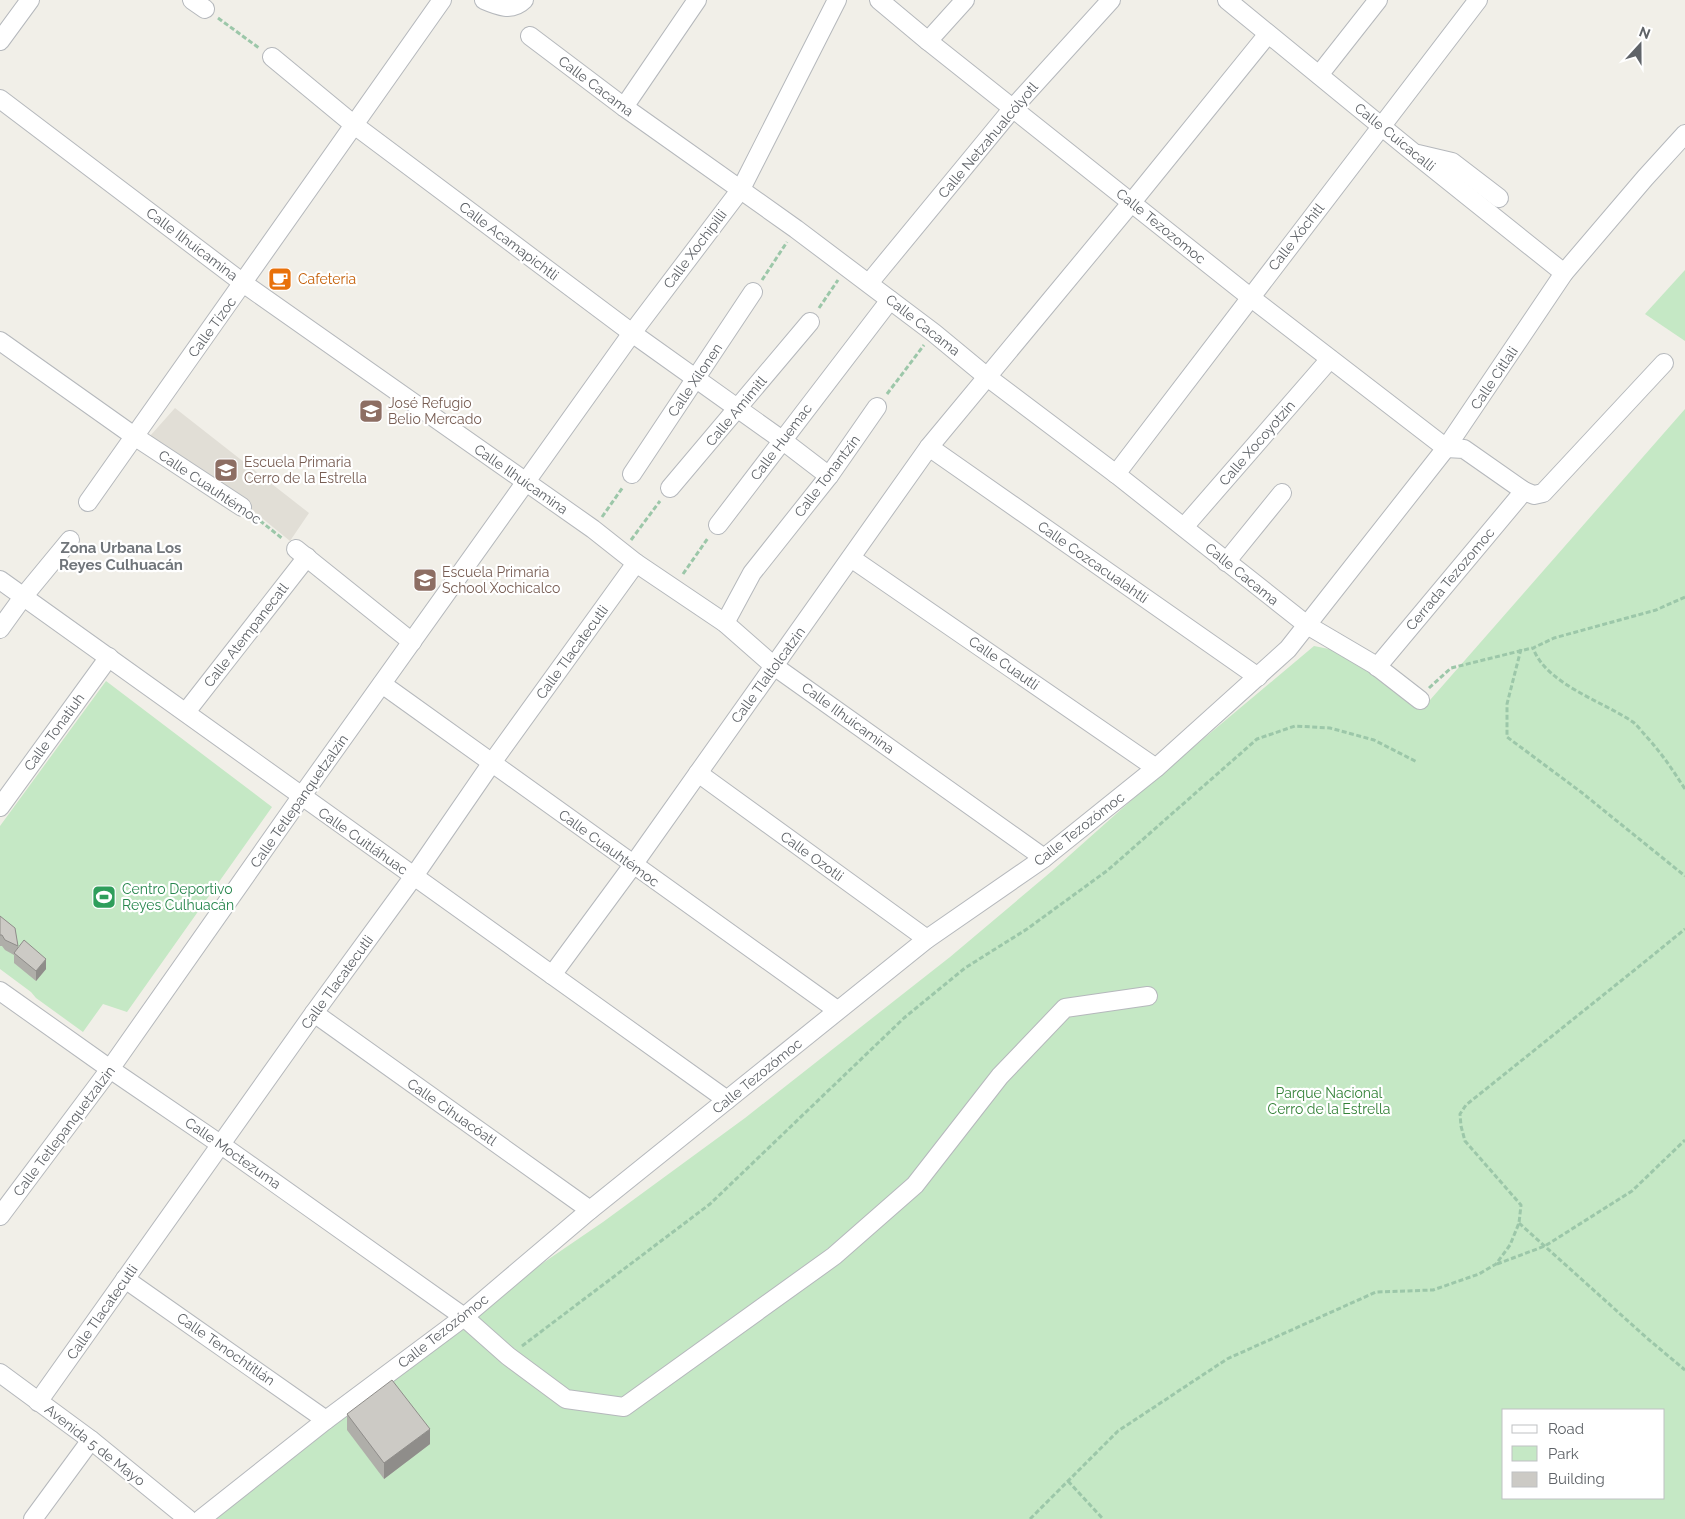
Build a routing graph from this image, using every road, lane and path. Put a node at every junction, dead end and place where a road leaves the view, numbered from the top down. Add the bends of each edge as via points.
1 (30, 0) edge
2 (442, 0) edge
3 (484, 0) edge
4 (524, 0) edge
5 (697, 0) edge
6 (837, 0) edge
7 (879, 0) edge
8 (965, 0) edge
9 (1111, 0) edge
10 (1227, 0) edge
11 (1378, 0) edge
12 (1478, 0) edge
13 (199, 4) edge
14 (1246, 6) edge
15 (1268, 34) junction
16 (530, 36) dead end
17 (928, 41) junction
18 (0, 42) edge
19 (272, 57) joint
20 (1319, 75) junction
21 (0, 99) edge
22 (624, 107) junction
23 (1013, 108) junction
24 (353, 124) junction
25 (1381, 126) junction
26 (1685, 134) edge
27 (1414, 153) junction
28 (742, 189) junction
29 (1499, 198) dead end
30 (1132, 202) junction
31 (796, 229) junction
32 (846, 267) junction
33 (1564, 273) junction
34 (244, 283) junction
35 (869, 284) junction
36 (754, 292) joint
37 (1250, 297) junction
38 (890, 300) junction
39 (810, 322) joint
40 (632, 333) junction
41 (934, 333) junction
42 (0, 341) edge
43 (1330, 359) junction
44 (1664, 363) dead end
45 (986, 376) junction
46 (696, 378) junction
47 (877, 407) joint
48 (738, 408) junction
49 (134, 436) junction
50 (782, 440) junction
51 (929, 447) junction
52 (1446, 448) junction
53 (632, 474) joint
54 (1116, 474) junction
55 (828, 476) junction
56 (525, 481) junction
57 (670, 488) joint
58 (1524, 491) junction
59 (1282, 493) dead end
60 (88, 502) dead end
61 (242, 507) joint
62 (718, 525) joint
63 (1184, 527) junction
64 (593, 529) junction
65 (70, 540) dead end
66 (622, 552) junction
67 (302, 553) junction
68 (851, 558) junction
69 (1226, 562) junction
70 (636, 563) junction
71 (0, 580) edge
72 (673, 587) junction
73 (23, 597) junction
74 (1685, 597) edge
75 (726, 623) junction
76 (1307, 625) junction
77 (0, 629) edge
78 (412, 642) junction
79 (1533, 648) junction
80 (1521, 649) junction
81 (109, 657) junction
82 (774, 666) junction
83 (1377, 667) junction
84 (1258, 677) junction
85 (382, 684) junction
86 (1419, 700) joint
87 (186, 712) junction
88 (1417, 762) dead end
89 (491, 764) junction
90 (1156, 768) junction
91 (698, 772) junction
92 (1685, 789) edge
93 (301, 797) junction
94 (0, 807) edge
95 (1044, 858) junction
96 (633, 865) junction
97 (414, 876) junction
98 (1685, 876) edge
99 (1685, 929) edge
100 (927, 939) junction
101 (552, 975) junction
102 (0, 991) edge
103 (1148, 996) dead end
104 (837, 1010) junction
105 (314, 1013) junction
106 (110, 1070) junction
107 (728, 1100) junction
108 (1685, 1140) edge
109 (220, 1144) junction
110 (2, 1210) edge
111 (590, 1210) junction
112 (1520, 1223) junction
113 (1545, 1246) junction
114 (1496, 1264) junction
115 (125, 1279) junction
116 (464, 1317) junction
117 (508, 1356) junction
118 (1685, 1370) edge
119 (0, 1373) edge
120 (38, 1402) junction
121 (326, 1420) junction
122 (91, 1440) junction
123 (1068, 1481) junction
124 (33, 1519) edge
125 (188, 1519) edge
126 (201, 1519) edge
127 (1030, 1519) edge
128 (1103, 1519) edge

1 - 18 street
2 - 24 street, Calle Tízoc
3 - 4 street via 512,7
5 - 22 street
6 - 28 street, Calle Xochipilli
7 - 17 street, Calle Tezozomoc
8 - 17 street
9 - 23 street, Calle Netzahualcólyotl
10 - 14 street, Calle Cuicacalli
11 - 20 street
12 - 25 street, Calle Xóchitl
13 - 19 path
14 - 15 street, Calle Cuicacalli
15 - 20 street, Calle Cuicacalli
15 - 30 street
16 - 22 street, Calle Cacama
17 - 23 street, Calle Tezozomoc
19 - 24 street, Calle Acamapichtli
20 - 25 street, Calle Cuicacalli
21 - 34 street, Calle Ilhuicamina
22 - 28 street, Calle Cacama
23 - 30 street, Calle Tezozomoc
23 - 35 street, Calle Netzahualcólyotl
24 - 34 street, Calle Tízoc
24 - 40 street, Calle Acamapichtli
25 - 27 street, Calle Cuicacalli
25 - 37 street, Calle Xóchitl
26 - 33 street, Calle Citlali
27 - 29 street via 1452,162
27 - 33 street, Calle Cuicacalli
28 - 31 street, Calle Cacama
28 - 40 street, Calle Xochipilli
30 - 37 street, Calle Tezozomoc
30 - 45 street
31 - 32 street, Calle Cacama
31 - 36 path
32 - 35 street, Calle Cacama
32 - 39 path
33 - 52 street, Calle Citlali
34 - 49 street, Calle Tízoc
34 - 56 street, Calle Ilhuicamina
35 - 38 street, Calle Cacama
36 - 46 street, Calle Xilonen
37 - 43 street, Calle Tezozomoc
37 - 54 street, Calle Xóchitl
38 - 41 street, Calle Cacama
38 - 50 street, Calle Huemac
39 - 48 street, Calle Amimitl
40 - 46 street, Calle Acamapichtli
40 - 56 street, Calle Xochipilli
41 - 45 street, Calle Cacama
41 - 47 path
42 - 49 street, Calle Cuauhtémoc
43 - 52 street, Calle Tezozomoc
43 - 63 street, Calle Xocoyotzin
44 - 58 street via 1543,493 1534,495
45 - 51 street, Calle Tlaltolcatzin
45 - 54 street, Calle Cacama
46 - 48 street, Calle Acamapichtli
46 - 53 street, Calle Xilonen
47 - 55 street, Calle Tonantzín
48 - 50 street, Calle Acamapichtli
48 - 57 street, Calle Amimitl
49 - 60 street, Calle Tízoc
49 - 61 street, Calle Cuauhtémoc
50 - 55 street, Calle Acamapichtli
50 - 62 street, Calle Huemac
51 - 68 street, Calle Tlaltolcatzin
51 - 84 street, Calle Cozcacualahtli
52 - 58 street via 1464,449
52 - 76 street, Calle Citlali
53 - 64 path
54 - 63 street, Calle Cacama
55 - 75 street, Calle Tonantzín via 752,573
56 - 64 street, Calle Ilhuicamina
56 - 78 street, Calle Tetlepanquetzalzin
57 - 66 path
58 - 83 street, Cerrada Tezozomoc
59 - 69 street
61 - 67 path, Calle Cuauhtémoc
62 - 72 path
63 - 69 street, Calle Cacama
64 - 66 street, Calle Ilhuicamina
65 - 73 street
66 - 70 street, Calle Ilhuicamina
67 - 78 street
67 - 87 street, Calle Atempanecatl
68 - 82 street, Calle Tlaltolcatzin
68 - 90 street, Calle Cuautli
69 - 76 street, Calle Cacama
70 - 72 street, Calle Ilhuicamina
70 - 89 street, Calle Tlacatecutli
71 - 73 street, Calle Cuitláhuac
72 - 75 street, Calle Ilhuicamina
73 - 77 street
73 - 81 street, Calle Cuitláhuac
74 - 79 path via 1656,610 1554,638
75 - 82 street, Calle Ilhuicamina
76 - 83 street, Calle Cacama
76 - 84 street, Calle Tezozómoc via 1288,649
78 - 85 street, Calle Tetlepanquetzalzin
79 - 80 path
79 - 92 path via 1544,668 1556,678 1634,723 1666,758
80 - 86 path via 1451,668
80 - 98 path via 1507,704 1507,736
81 - 87 street, Calle Cuitláhuac
81 - 94 street, Calle Tonatiuh
82 - 91 street, Calle Tlaltolcatzin
82 - 95 street, Calle Ilhuicamina
83 - 86 street, Calle Cacama
84 - 90 street, Calle Tezozómoc
85 - 89 street, Calle Cuauhtémoc
85 - 93 street, Calle Tetlepanquetzalzin
87 - 93 street, Calle Cuitláhuac
88 - 117 path via 1374,740 1330,728 1295,726 1258,739 1108,870 1027,929 965,968 904,1018 710,1204
89 - 96 street, Calle Cuauhtémoc
89 - 97 street, Calle Tlacatecutli
90 - 95 street, Calle Tezozómoc
91 - 96 street, Calle Tlaltolcatzin
91 - 100 street, Calle Ozotli
93 - 97 street, Calle Cuitláhuac
93 - 106 street, Calle Tetlepanquetzalzin
95 - 100 street, Calle Tezozómoc
96 - 101 street, Calle Tlaltolcatzin
96 - 104 street, Calle Cuauhtémoc
97 - 101 street, Calle Cuitláhuac
97 - 105 street, Calle Tlacatecutli
99 - 112 path via 1466,1105 1460,1114 1465,1141 1521,1205
100 - 104 street, Calle Tezozómoc
101 - 107 street, Calle Cuitláhuac
102 - 106 street, Calle Moctezuma
103 - 117 street, Calle Moctezuma via 1065,1008 1000,1076 915,1185 834,1256 624,1407 566,1398
104 - 107 street, Calle Tezozómoc
105 - 109 street, Calle Tlacatecutli
105 - 111 street, Calle Cihuacóatl
106 - 109 street, Calle Moctezuma
106 - 110 street, Calle Tetlepanquetzalzin
107 - 111 street, Calle Tezozómoc
108 - 113 path via 1632,1191
109 - 115 street, Calle Tlacatecutli
109 - 116 street, Calle Moctezuma
111 - 116 street, Calle Tezozómoc
112 - 113 path
112 - 114 path
113 - 114 path
113 - 118 path
114 - 123 path via 1479,1274 1433,1290 1376,1292 1227,1359 1118,1431
115 - 120 street, Calle Tlacatecutli
115 - 121 street, Calle Tenochtitlán
116 - 117 street, Calle Moctezuma
116 - 121 street, Calle Tezozómoc
119 - 120 street, Avenida 5 de Mayo
120 - 122 street, Avenida 5 de Mayo
121 - 126 street, Calle Tezozómoc
122 - 124 street
122 - 125 street, Avenida 5 de Mayo
123 - 127 path
123 - 128 path

